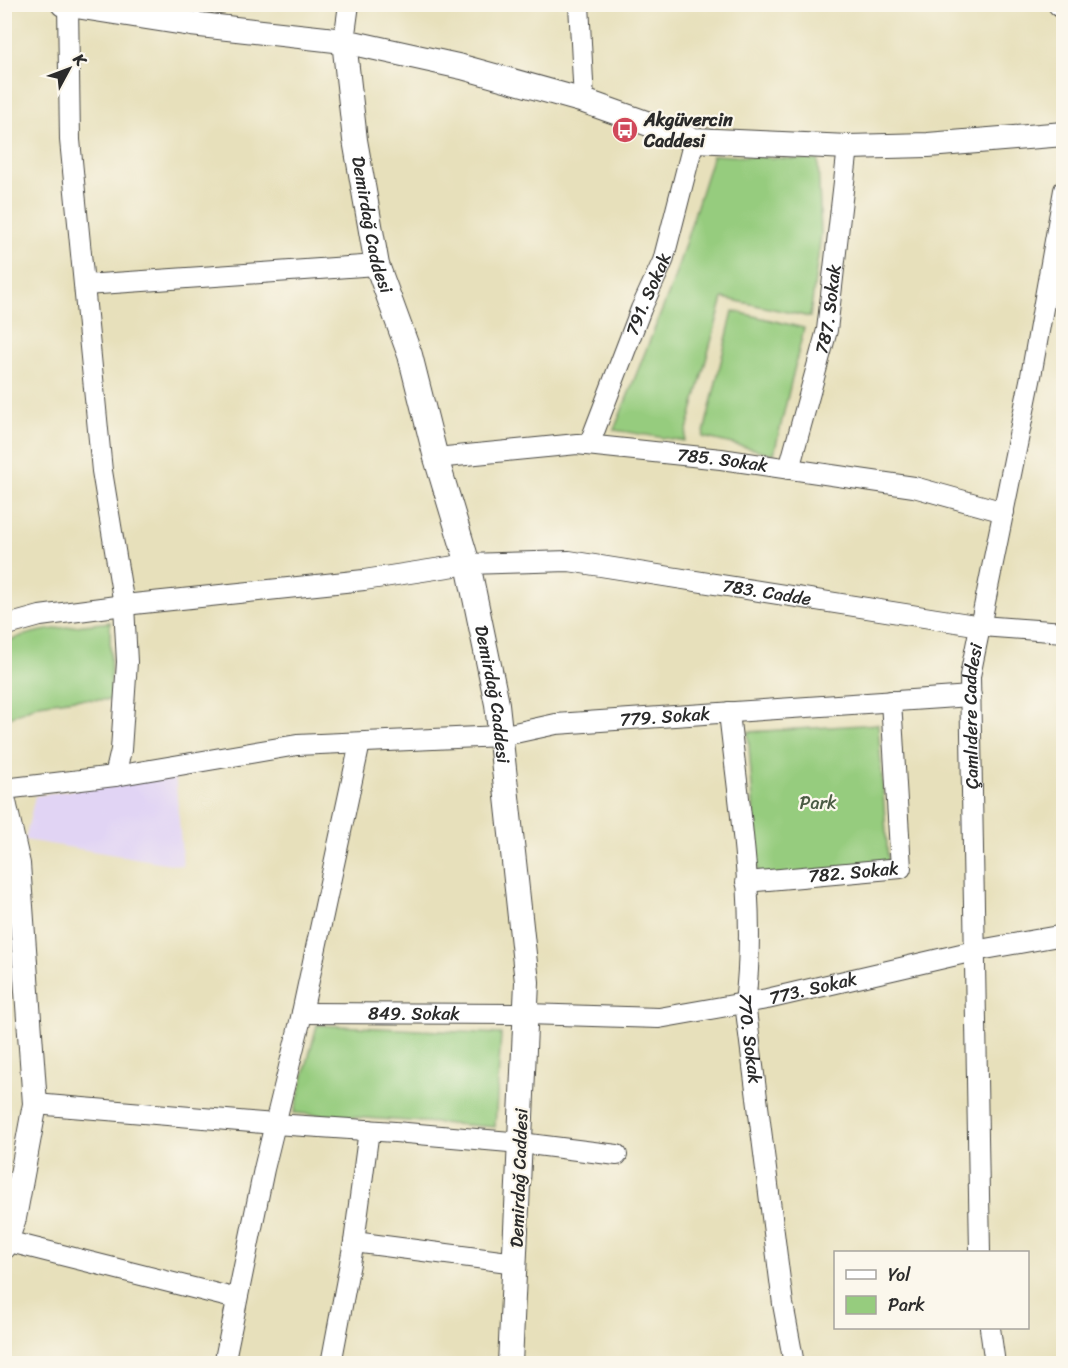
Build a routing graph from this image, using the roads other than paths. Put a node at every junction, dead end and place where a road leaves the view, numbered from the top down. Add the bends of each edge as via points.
1 (349, 4) edge
2 (579, 4) edge
3 (65, 5) edge
4 (344, 41) junction
5 (584, 101) junction
6 (1064, 134) edge
7 (694, 140) junction
8 (848, 147) junction
9 (1064, 190) edge
10 (377, 265) junction
11 (85, 285) junction
12 (589, 445) junction
13 (436, 458) junction
14 (789, 469) junction
15 (1004, 512) junction
16 (468, 564) junction
17 (124, 604) junction
18 (4, 626) edge
19 (981, 626) junction
20 (1064, 632) edge
21 (970, 696) junction
22 (891, 701) junction
23 (729, 712) junction
24 (501, 736) junction
25 (360, 743) junction
26 (116, 776) junction
27 (4, 789) edge
28 (4, 802) edge
29 (746, 882) junction
30 (1064, 935) edge
31 (974, 951) junction
32 (745, 1003) junction
33 (302, 1013) junction
34 (526, 1014) junction
35 (35, 1104) junction
36 (275, 1124) junction
37 (369, 1130) junction
38 (520, 1143) junction
39 (617, 1155) dead end
40 (354, 1242) junction
41 (5, 1244) edge
42 (980, 1251) edge
43 (516, 1263) junction
44 (237, 1299) junction
45 (990, 1329) edge
46 (224, 1364) edge
47 (331, 1364) edge
48 (510, 1364) edge
49 (794, 1364) edge
50 (995, 1364) edge

1 - 4 street
2 - 5 street
3 - 4 street
3 - 11 street via 70,140
4 - 5 street via 462,67
4 - 10 street, Demirdağ Caddesi via 355,140
5 - 7 street
6 - 8 street
7 - 8 street
7 - 12 street, 791. Sokak via 663,261
8 - 14 street, 787. Sokak via 827,330
9 - 15 street, Çamlıdere Caddesi
10 - 11 street
10 - 13 street, Demirdağ Caddesi via 410,354
11 - 17 street via 102,471
12 - 13 street, 785. Sokak
12 - 14 street, 785. Sokak
13 - 16 street, Demirdağ Caddesi
14 - 15 street, 785. Sokak via 914,487
15 - 19 street, Çamlıdere Caddesi
16 - 17 street, 783. Cadde via 364,580
16 - 19 street, 783. Cadde via 569,561
16 - 24 street, Demirdağ Caddesi
17 - 18 street, 783. Cadde via 40,616
17 - 26 street via 127,662
19 - 20 street, 783. Cadde
19 - 21 street, Çamlıdere Caddesi via 970,676
21 - 22 street, 779. Sokak
21 - 31 street, Çamlıdere Caddesi
22 - 23 street, 779. Sokak
22 - 29 street, 782. Sokak via 901,868
23 - 24 street, 779. Sokak via 556,724
23 - 29 street, 770. Sokak
24 - 25 street, 779. Sokak
24 - 34 street, Demirdağ Caddesi via 527,982
25 - 26 street, 779. Sokak via 297,745
25 - 33 street
26 - 27 street, 779. Sokak
28 - 35 street via 18,864
29 - 32 street, 770. Sokak via 749,968
30 - 31 street, 773. Sokak
31 - 32 street, 773. Sokak
31 - 42 street, Çamlıdere Caddesi
32 - 34 street, 773. Sokak via 660,1018
32 - 49 street, 770. Sokak
33 - 34 street, 849. Sokak
33 - 36 street
34 - 38 street, Demirdağ Caddesi
35 - 36 street
35 - 41 street via 14,1218
36 - 37 street
36 - 44 street
37 - 38 street
37 - 40 street
38 - 39 street
38 - 43 street, Demirdağ Caddesi
40 - 43 street
40 - 47 street
41 - 44 street
43 - 48 street, Demirdağ Caddesi
44 - 46 street
45 - 50 street

